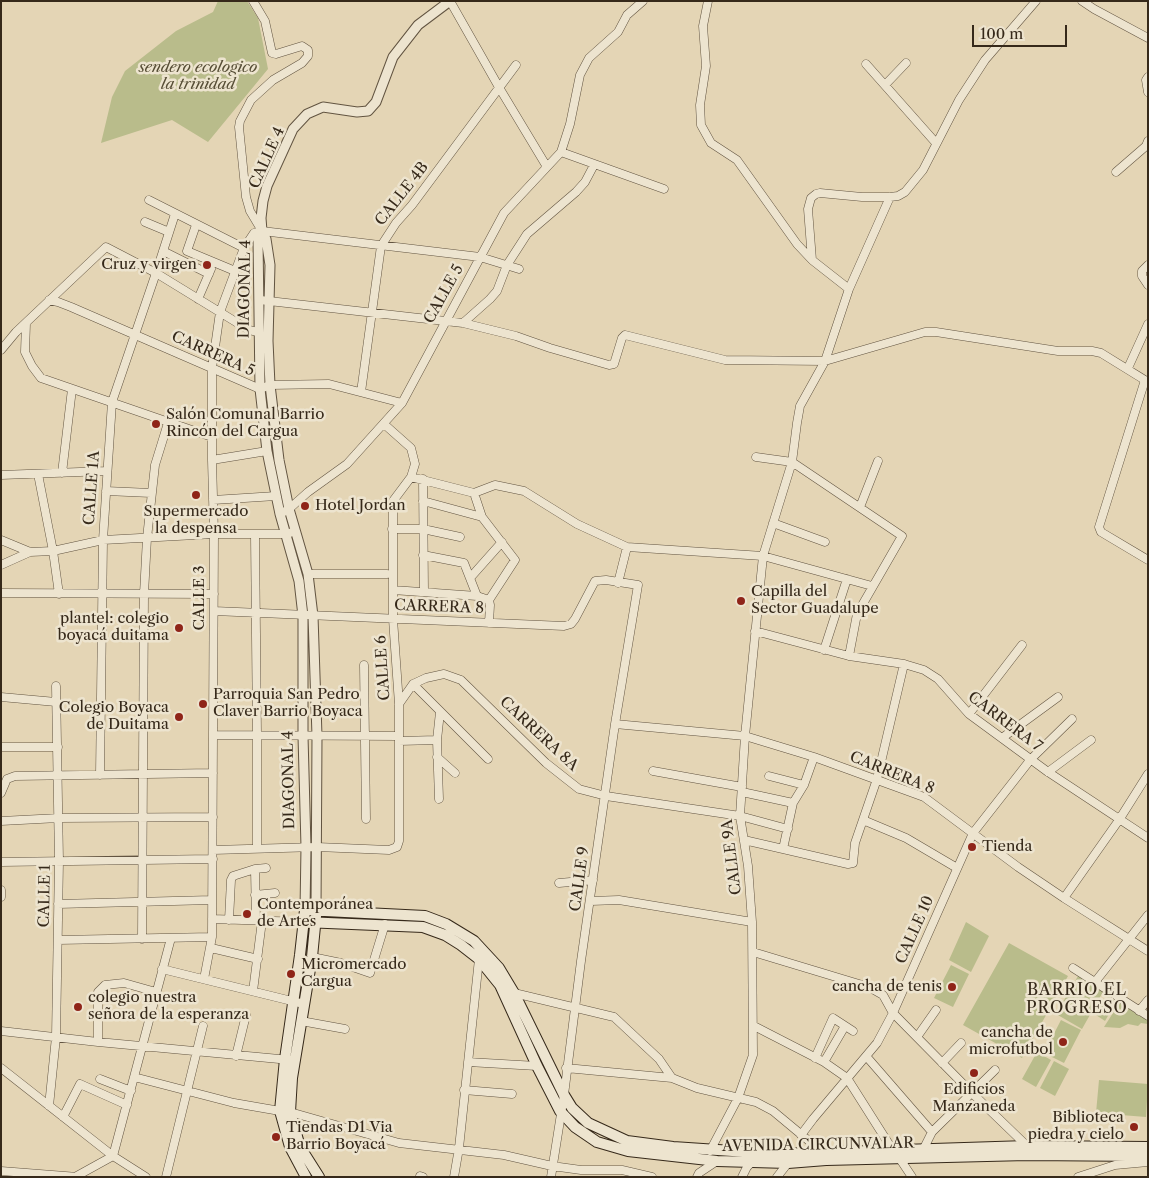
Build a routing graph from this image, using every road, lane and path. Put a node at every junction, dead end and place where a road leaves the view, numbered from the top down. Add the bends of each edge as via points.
1 (253, 1) edge
2 (450, 1) edge
3 (643, 1) edge
4 (708, 1) edge
5 (1036, 1) edge
6 (1082, 1) edge
7 (1148, 38) edge
8 (906, 63) dead end
9 (866, 64) dead end
10 (516, 65) dead end
11 (1148, 77) edge
12 (885, 85) junction
13 (500, 89) junction
14 (1148, 92) edge
15 (1148, 141) edge
16 (936, 143) junction
17 (561, 152) junction
18 (594, 165) junction
19 (547, 167) junction
20 (1116, 172) dead end
21 (664, 189) dead end
22 (890, 197) junction
23 (149, 200) dead end
24 (175, 214) junction
25 (145, 222) dead end
26 (196, 225) junction
27 (262, 231) junction
28 (169, 232) junction
29 (380, 246) junction
30 (244, 248) junction
31 (163, 251) junction
32 (480, 257) junction
33 (812, 260) junction
34 (214, 263) junction
35 (508, 265) junction
36 (1148, 266) edge
37 (519, 269) dead end
38 (235, 272) junction
39 (156, 273) junction
40 (209, 274) junction
41 (1148, 285) edge
42 (849, 289) junction
43 (198, 299) junction
44 (49, 300) junction
45 (260, 300) junction
46 (270, 301) junction
47 (220, 312) junction
48 (372, 312) junction
49 (445, 320) junction
50 (26, 323) junction
51 (463, 323) junction
52 (1148, 324) edge
53 (258, 332) junction
54 (135, 335) junction
55 (1, 350) edge
56 (825, 361) junction
57 (212, 368) junction
58 (1128, 368) junction
59 (1147, 381) edge
60 (270, 385) junction
61 (72, 390) junction
62 (260, 390) junction
63 (361, 392) junction
64 (112, 402) junction
65 (402, 403) junction
66 (168, 422) junction
67 (384, 424) junction
68 (212, 437) junction
69 (267, 451) junction
70 (756, 457) dead end
71 (212, 460) junction
72 (878, 461) dead end
73 (792, 462) junction
74 (106, 471) junction
75 (62, 473) junction
76 (38, 474) junction
77 (1, 476) edge
78 (412, 477) junction
79 (423, 479) junction
80 (106, 490) junction
81 (151, 493) junction
82 (474, 493) junction
83 (276, 496) junction
84 (213, 500) junction
85 (423, 501) junction
86 (860, 507) junction
87 (290, 509) junction
88 (280, 514) junction
89 (482, 517) junction
90 (773, 522) junction
91 (392, 529) junction
92 (423, 529) junction
93 (291, 532) junction
94 (214, 534) junction
95 (256, 535) junction
96 (460, 537) dead end
97 (147, 538) junction
98 (1, 540) edge
99 (102, 540) junction
100 (502, 542) junction
101 (826, 542) dead end
102 (627, 547) junction
103 (53, 550) junction
104 (30, 552) junction
105 (423, 555) junction
106 (763, 556) junction
107 (1148, 560) edge
108 (1, 565) edge
109 (308, 574) junction
110 (387, 574) dead end
111 (470, 578) junction
112 (848, 579) junction
113 (618, 582) junction
114 (638, 584) joint
115 (872, 586) junction
116 (393, 590) junction
117 (101, 592) junction
118 (424, 592) junction
119 (1, 593) edge
120 (58, 594) junction
121 (144, 594) junction
122 (214, 594) junction
123 (477, 596) junction
124 (489, 600) junction
125 (214, 611) junction
126 (256, 613) junction
127 (303, 616) junction
128 (313, 616) junction
129 (393, 619) junction
130 (489, 623) junction
131 (755, 631) junction
132 (1022, 645) dead end
133 (824, 650) junction
134 (849, 656) junction
135 (904, 664) junction
136 (364, 665) dead end
137 (413, 684) junction
138 (56, 686) dead end
139 (1, 697) edge
140 (1058, 697) dead end
141 (56, 702) junction
142 (399, 704) junction
143 (440, 712) junction
144 (969, 714) junction
145 (1072, 719) dead end
146 (616, 724) junction
147 (257, 735) junction
148 (365, 735) junction
149 (213, 736) junction
150 (302, 736) junction
151 (317, 736) junction
152 (745, 736) junction
153 (399, 738) junction
154 (1002, 738) junction
155 (437, 740) junction
156 (1091, 740) dead end
157 (1, 747) edge
158 (58, 747) junction
159 (437, 756) junction
160 (814, 757) junction
161 (488, 759) dead end
162 (1031, 759) junction
163 (653, 771) dead end
164 (1048, 772) junction
165 (213, 773) junction
166 (455, 773) dead end
167 (142, 774) junction
168 (1148, 774) edge
169 (100, 775) junction
170 (58, 776) junction
171 (769, 776) dead end
172 (877, 779) junction
173 (804, 785) junction
174 (1144, 788) edge
175 (742, 790) junction
176 (1, 793) edge
177 (606, 796) junction
178 (439, 799) dead end
179 (793, 803) junction
180 (740, 816) junction
181 (213, 817) junction
182 (59, 818) junction
183 (142, 818) junction
184 (366, 818) dead end
185 (863, 820) junction
186 (1119, 820) junction
187 (1, 821) edge
188 (788, 829) junction
189 (973, 833) junction
190 (1148, 838) edge
191 (744, 840) junction
192 (306, 847) junction
193 (317, 847) junction
194 (256, 848) junction
195 (783, 849) junction
196 (213, 850) junction
197 (213, 859) junction
198 (142, 860) junction
199 (59, 861) junction
200 (1, 862) edge
201 (266, 868) dead end
202 (957, 868) junction
203 (254, 869) junction
204 (594, 880) junction
205 (559, 884) dead end
206 (1, 890) edge
207 (274, 893) dead end
208 (255, 895) junction
209 (1, 896) edge
210 (1064, 898) junction
211 (212, 900) junction
212 (591, 901) junction
213 (142, 902) junction
214 (58, 904) junction
215 (305, 910) junction
216 (316, 910) junction
217 (1148, 915) edge
218 (212, 919) junction
219 (229, 920) junction
220 (259, 920) junction
221 (304, 922) junction
222 (316, 922) junction
223 (752, 922) junction
224 (385, 924) junction
225 (212, 937) junction
226 (171, 938) junction
227 (142, 939) junction
228 (1129, 939) junction
229 (58, 940) junction
230 (211, 948) junction
231 (1148, 951) edge
232 (753, 952) junction
233 (312, 957) junction
234 (258, 959) junction
235 (479, 959) junction
236 (1073, 968) dead end
237 (162, 969) junction
238 (204, 979) junction
239 (1095, 982) junction
240 (253, 991) junction
241 (156, 992) junction
242 (514, 993) junction
243 (1148, 1000) edge
244 (299, 1002) junction
245 (575, 1006) junction
246 (936, 1010) dead end
247 (1139, 1011) junction
248 (893, 1013) junction
249 (246, 1015) dead end
250 (1148, 1016) edge
251 (301, 1021) junction
252 (203, 1026) dead end
253 (754, 1026) junction
254 (845, 1026) junction
255 (345, 1029) dead end
256 (1, 1031) edge
257 (853, 1032) dead end
258 (56, 1037) junction
259 (917, 1037) junction
260 (98, 1042) junction
261 (961, 1043) dead end
262 (142, 1046) junction
263 (197, 1052) junction
264 (236, 1056) junction
265 (866, 1056) junction
266 (815, 1058) junction
267 (290, 1059) junction
268 (468, 1062) junction
269 (824, 1062) junction
270 (942, 1063) junction
271 (537, 1066) junction
272 (1, 1068) edge
273 (566, 1068) junction
274 (995, 1070) dead end
275 (134, 1077) junction
276 (672, 1078) junction
277 (847, 1078) junction
278 (100, 1080) dead end
279 (464, 1090) junction
280 (131, 1092) junction
281 (187, 1092) junction
282 (972, 1093) junction
283 (512, 1094) dead end
284 (564, 1095) junction
285 (738, 1098) junction
286 (127, 1104) junction
287 (49, 1106) junction
288 (285, 1111) junction
289 (560, 1111) junction
290 (62, 1116) junction
291 (932, 1132) junction
292 (802, 1135) junction
293 (1148, 1147) edge
294 (459, 1148) junction
295 (924, 1148) junction
296 (892, 1149) junction
297 (710, 1150) junction
298 (1027, 1150) junction
299 (113, 1156) junction
300 (821, 1156) junction
301 (1148, 1156) edge
302 (900, 1158) junction
303 (717, 1161) junction
304 (752, 1162) junction
305 (1148, 1162) edge
306 (788, 1163) junction
307 (552, 1166) junction
308 (1, 1171) edge
309 (77, 1176) edge
310 (146, 1177) edge
311 (166, 1177) edge
312 (306, 1177) edge
313 (319, 1177) edge
314 (454, 1177) edge
315 (551, 1177) edge
316 (652, 1177) edge
317 (697, 1177) edge
318 (742, 1177) edge
319 (777, 1177) edge
320 (912, 1177) edge
321 (1078, 1177) edge

1 - 27 street via 265,21 272,53 302,46 308,50 308,56 302,63 273,80 251,100 238,128 246,197
2 - 13 street
2 - 27 street, CALLE 4 via 418,24 393,57 376,102 368,111 324,107 307,114 293,129 267,186
3 - 17 street, CALLE 5 via 627,14 618,32 590,58 580,75
4 - 33 street via 703,26 706,66 700,105 702,125 711,143 737,160
5 - 16 street via 985,60
6 - 7 street
8 - 12 street
9 - 12 street
10 - 13 street, CALLE 4B
11 - 14 street
12 - 16 street
13 - 19 street
13 - 29 street, CALLE 4B
15 - 20 street
16 - 22 street via 923,170 905,192
17 - 18 street
17 - 19 street, CALLE 5
18 - 21 street
18 - 35 street via 576,192 527,234
19 - 32 street, CALLE 5 via 510,205
22 - 33 street via 816,194 811,198 808,208
22 - 42 street, CALLE 9A
23 - 24 street
24 - 26 street
24 - 28 street, CALLE 1A
25 - 28 street
26 - 30 street
26 - 34 street via 187,251
27 - 29 street
27 - 30 street, CALLE 3 via 254,233
27 - 45 street, DIAGONAL 4 via 258,239
27 - 46 street, DIAGONAL 4 via 269,251
28 - 31 street, CALLE 1A
29 - 32 street
29 - 48 street, CALLE 4B
30 - 38 street, CALLE 3
31 - 39 street, CALLE 1A
31 - 40 street
32 - 35 street
32 - 49 street, CALLE 5
33 - 42 street
34 - 38 street
34 - 40 street
35 - 37 street
35 - 51 street via 497,291
36 - 41 street via 1142,271
38 - 47 street, CALLE 3
39 - 43 street
39 - 44 street via 106,247
39 - 54 street, CALLE 1A
40 - 43 street
42 - 56 street, CALLE 9A
43 - 47 street
44 - 50 street
44 - 54 street, CARRERA 5
45 - 46 street
45 - 53 street, DIAGONAL 4
46 - 48 street
46 - 60 street, DIAGONAL 4
47 - 53 street via 248,330
47 - 57 street, CALLE 3
48 - 49 street
48 - 63 street, CALLE 4B
49 - 51 street
49 - 65 street, CALLE 5
50 - 55 street
50 - 61 street via 25,352 32,366 41,378
51 - 56 street via 612,365 626,335 725,360
52 - 58 street
53 - 62 street, DIAGONAL 4
54 - 57 street, CARRERA 5
54 - 64 street, CALLE 1A
56 - 58 street via 925,332 936,332 1058,351 1092,351
56 - 73 street, CALLE 9A via 800,406
57 - 62 street, CARRERA 5
57 - 68 street, CALLE 3
58 - 59 street
59 - 107 street via 1099,527 1101,532
60 - 62 street, CARRERA 5
60 - 63 street, CARRERA 5 via 329,384
60 - 87 street, DIAGONAL 4 via 279,460
61 - 64 street
61 - 75 street
62 - 69 street, DIAGONAL 4
63 - 65 street, CARRERA 5
64 - 66 street
64 - 74 street, CALLE 1A
65 - 67 street, CALLE 5
66 - 68 street
66 - 81 street via 154,465
67 - 78 street, CALLE 6 via 411,448 415,464
67 - 87 street, CALLE 5 via 347,464
68 - 71 street, CALLE 3
69 - 71 street
69 - 83 street, DIAGONAL 4
70 - 73 street
71 - 84 street, CALLE 3
72 - 86 street
73 - 86 street
73 - 90 street, CALLE 9A
74 - 75 street
74 - 80 street, CALLE 1A
75 - 76 street
76 - 77 street
76 - 103 street
78 - 79 street
78 - 91 street, CALLE 6 via 393,502
79 - 82 street
79 - 85 street
80 - 81 street
80 - 99 street, CALLE 1A
81 - 97 street
82 - 89 street
82 - 102 street via 495,486 524,491 577,524
83 - 84 street
83 - 88 street, DIAGONAL 4
84 - 94 street, CALLE 3
85 - 89 street
85 - 92 street
86 - 115 street via 902,536
87 - 88 street, CALLE 5
87 - 93 street, DIAGONAL 4
88 - 93 street, DIAGONAL 4
89 - 100 street
90 - 101 street
90 - 106 street, CALLE 9A
91 - 92 street
91 - 116 street, CALLE 6
92 - 96 street
92 - 105 street
93 - 95 street
93 - 109 street, DIAGONAL 4
93 - 127 street, DIAGONAL 4
94 - 95 street
94 - 97 street
94 - 122 street, CALLE 3
95 - 126 street
97 - 99 street
97 - 121 street
98 - 104 street
99 - 103 street
99 - 117 street, CALLE 1A
100 - 111 street
100 - 124 street via 514,559
102 - 106 street
102 - 113 street
103 - 104 street
103 - 120 street
104 - 108 street
105 - 111 street via 464,563
105 - 118 street
106 - 112 street
106 - 131 street, CALLE 9A
109 - 110 street
109 - 128 street, DIAGONAL 4
111 - 123 street
112 - 115 street
112 - 133 street
113 - 114 street, CARRERA 8
113 - 130 street, CARRERA 8 via 596,581 571,624
114 - 146 street, CALLE 9
115 - 134 street via 857,614
116 - 118 street
116 - 129 street, CALLE 6
117 - 120 street
117 - 121 street
117 - 169 street, CALLE 1A
118 - 123 street
119 - 120 street
121 - 122 street
121 - 167 street
122 - 125 street, CALLE 3
123 - 124 street
124 - 130 street
125 - 126 street, CARRERA 8
125 - 149 street, CALLE 3
126 - 127 street, CARRERA 8
126 - 147 street
127 - 128 street, CARRERA 8
127 - 150 street, DIAGONAL 4
128 - 129 street, CARRERA 8
128 - 151 street, DIAGONAL 4
129 - 130 street, CARRERA 8
129 - 142 street, CALLE 6
131 - 133 street, CARRERA 7
131 - 152 street, CALLE 9A
132 - 144 street
133 - 134 street, CARRERA 7
134 - 135 street, CARRERA 7
135 - 144 street, CARRERA 7 via 924,670 938,679
135 - 172 street
136 - 148 street
137 - 142 street
137 - 143 street
137 - 177 street, CARRERA 8A via 444,674 461,680 546,763 579,789
138 - 141 street, CALLE 1
139 - 141 street
140 - 154 street
141 - 158 street, CALLE 1
142 - 153 street, CALLE 6
143 - 155 street
143 - 161 street
144 - 154 street, CARRERA 7
145 - 162 street, CALLE 10
146 - 152 street, CARRERA 8
146 - 177 street, CALLE 9
147 - 149 street
147 - 150 street
147 - 194 street
148 - 151 street
148 - 153 street
148 - 184 street
149 - 165 street, CALLE 3
150 - 151 street
150 - 192 street, DIAGONAL 4
151 - 193 street, DIAGONAL 4
152 - 160 street, CARRERA 8
152 - 175 street, CALLE 9A
153 - 155 street
153 - 193 street, CALLE 6 via 397,847 389,850
154 - 162 street, CARRERA 7
155 - 159 street
156 - 164 street
157 - 158 street
158 - 170 street, CALLE 1
159 - 166 street
159 - 178 street
160 - 172 street, CARRERA 8
160 - 173 street
162 - 164 street, CARRERA 7
162 - 189 street, CALLE 10
163 - 175 street
164 - 186 street, CARRERA 7
165 - 167 street
165 - 181 street, CALLE 3
167 - 169 street
167 - 183 street
168 - 174 street
169 - 170 street
170 - 176 street via 15,776 7,779
170 - 182 street, CALLE 1
171 - 173 street
172 - 185 street
172 - 189 street, CARRERA 8 via 924,797
173 - 179 street
174 - 186 street
175 - 179 street
175 - 180 street, CALLE 9A
177 - 180 street, CARRERA 8A
177 - 204 street, CALLE 9
179 - 188 street
180 - 188 street, CARRERA 8A
180 - 191 street, CALLE 9A
181 - 183 street
181 - 196 street, CALLE 3
182 - 183 street
182 - 187 street
182 - 199 street, CALLE 1
183 - 198 street
185 - 195 street via 855,843 853,863
185 - 202 street via 906,838
186 - 190 street, CARRERA 7
186 - 210 street
188 - 195 street
189 - 202 street, CALLE 10
189 - 210 street, CARRERA 8
191 - 195 street
191 - 223 street, CALLE 9A
192 - 193 street
192 - 194 street
192 - 215 street, DIAGONAL 4
193 - 216 street, DIAGONAL 4
194 - 196 street
196 - 197 street, CALLE 3
197 - 198 street
197 - 211 street, CALLE 3
198 - 199 street
198 - 213 street
199 - 200 street
199 - 214 street, CALLE 1
201 - 203 street
202 - 248 street, CALLE 10
203 - 208 street
203 - 219 street via 233,876 231,880
204 - 205 street
204 - 212 street, CALLE 9
206 - 209 street
207 - 208 street
208 - 220 street
210 - 228 street, CARRERA 8
211 - 213 street
211 - 218 street, CALLE 3
212 - 223 street via 619,900
212 - 245 street, CALLE 9
213 - 214 street
213 - 227 street
214 - 229 street, CALLE 1
215 - 216 main road, AVENIDA CIRCUNVALAR
215 - 221 main road, DIAGONAL 4
216 - 222 main road, DIAGONAL 4
216 - 242 main road, AVENIDA CIRCUNVALAR via 425,916 446,924 474,941 499,968
217 - 228 street
218 - 219 street
218 - 225 street, CALLE 3
219 - 220 street
220 - 221 street
220 - 234 street
221 - 222 main road, AVENIDA CIRCUNVALAR
221 - 244 main road, DIAGONAL 4
222 - 224 main road, AVENIDA CIRCUNVALAR
222 - 233 main road, DIAGONAL 4
223 - 232 street, CALLE 9A
224 - 233 street via 370,973
224 - 235 main road, AVENIDA CIRCUNVALAR via 423,927 453,940
225 - 226 street
225 - 230 street, CALLE 3
226 - 227 street
226 - 237 street
227 - 229 street
228 - 231 street, CARRERA 8
228 - 239 street
229 - 258 street, CALLE 1
230 - 234 street
230 - 238 street, CALLE 3
232 - 248 street via 869,988 883,995
232 - 253 street, CALLE 9A
233 - 244 main road, DIAGONAL 4
234 - 240 street
235 - 268 street
235 - 271 main road, AVENIDA CIRCUNVALAR via 500,984
236 - 239 street
237 - 238 street
237 - 241 street
238 - 240 street
239 - 247 street
240 - 244 street
241 - 260 street via 124,983 105,985 98,992
241 - 262 street
242 - 245 street
242 - 284 main road, AVENIDA CIRCUNVALAR
243 - 247 street
244 - 251 main road, DIAGONAL 4
244 - 267 main road, DIAGONAL 4
245 - 273 street, CALLE 9
245 - 276 street via 614,1017 658,1059
246 - 259 street
247 - 250 street
248 - 259 street
248 - 265 street, CALLE 10
249 - 264 street
251 - 255 street
251 - 267 main road, DIAGONAL 4
252 - 263 street
253 - 266 street
253 - 285 street, CALLE 9A via 753,1055
254 - 257 street
254 - 266 street via 833,1018
254 - 269 street
256 - 258 street
258 - 260 street
258 - 287 street, CALLE 1
259 - 270 street
260 - 262 street
261 - 270 street
262 - 263 street
262 - 275 street
263 - 264 street
263 - 281 street
264 - 267 street
265 - 277 street, CALLE 10
265 - 291 street
266 - 269 street
267 - 288 main road, DIAGONAL 4
268 - 271 street
268 - 279 street
269 - 277 street
270 - 282 street
271 - 289 main road, AVENIDA CIRCUNVALAR
272 - 287 street
273 - 276 street
273 - 284 street, CALLE 9
274 - 282 street
275 - 280 street
275 - 281 street
276 - 285 street
277 - 292 street, CALLE 10
277 - 296 street
278 - 280 street
279 - 283 street
279 - 294 street
280 - 286 street
281 - 288 street
281 - 311 street
282 - 291 street
282 - 298 street
284 - 289 street, CALLE 9
284 - 297 main road, AVENIDA CIRCUNVALAR via 588,1123 627,1141
285 - 292 street via 756,1102
285 - 297 street, CALLE 9A
286 - 290 street via 80,1084
286 - 299 street
287 - 290 street
288 - 294 street via 399,1143
288 - 312 main road, DIAGONAL 4 via 290,1147
288 - 313 main road, DIAGONAL 4 via 300,1147
289 - 303 main road, AVENIDA CIRCUNVALAR via 575,1127 597,1142 628,1151
289 - 307 street, CALLE 9
290 - 299 street
291 - 295 street
292 - 300 street
293 - 298 main road, AVENIDA CIRCUNVALAR
294 - 307 street
294 - 314 street
295 - 296 main road, AVENIDA CIRCUNVALAR
295 - 298 main road, AVENIDA CIRCUNVALAR
296 - 300 main road, AVENIDA CIRCUNVALAR
297 - 300 main road, AVENIDA CIRCUNVALAR
298 - 301 main road, AVENIDA CIRCUNVALAR
298 - 302 main road, AVENIDA CIRCUNVALAR
299 - 309 street
299 - 310 street
300 - 302 main road, AVENIDA CIRCUNVALAR
300 - 306 main road, AVENIDA CIRCUNVALAR
302 - 320 street
303 - 304 main road, AVENIDA CIRCUNVALAR
303 - 317 street
304 - 306 main road, AVENIDA CIRCUNVALAR
304 - 318 street
305 - 321 street via 1115,1165
306 - 319 street
307 - 315 street, CALLE 9
307 - 316 street via 622,1170
308 - 309 street

